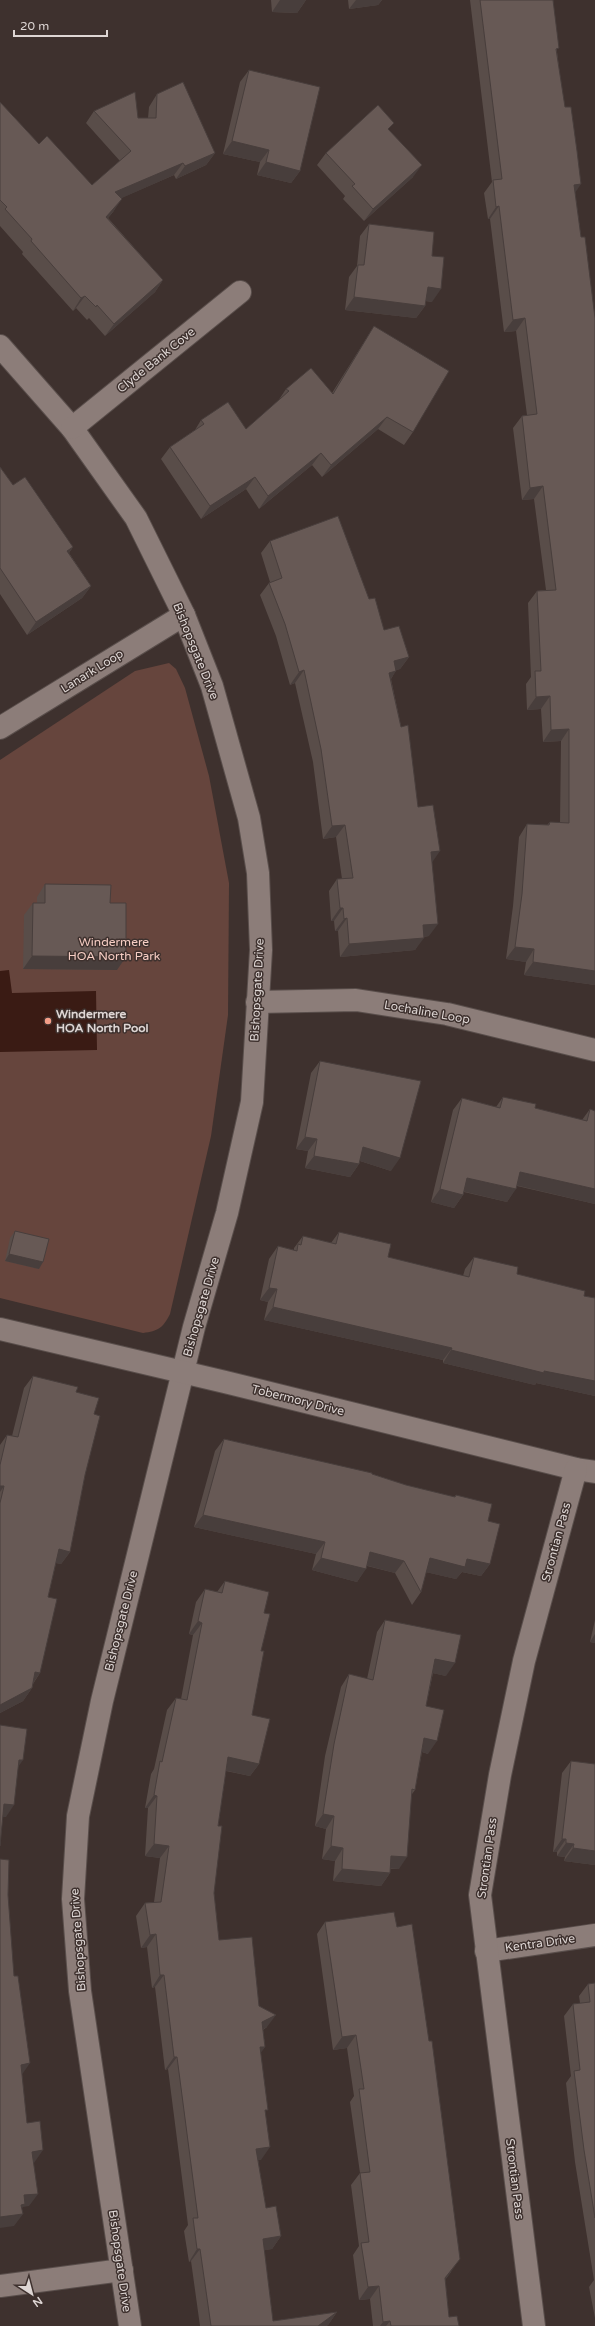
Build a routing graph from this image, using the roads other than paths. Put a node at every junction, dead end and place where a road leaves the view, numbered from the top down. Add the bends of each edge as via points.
1 (240, 292) dead end
2 (0, 346) edge
3 (72, 428) junction
4 (184, 615) junction
5 (0, 728) edge
6 (257, 1002) junction
7 (595, 1050) edge
8 (0, 1329) edge
9 (183, 1371) junction
10 (586, 1470) edge
11 (595, 1935) edge
12 (486, 1951) junction
13 (122, 2270) junction
14 (0, 2286) edge
15 (130, 2326) edge
16 (534, 2326) edge

1 - 3 street, Clyde Bank Cove
2 - 3 street, Bishopsgate Drive
3 - 4 street, Bishopsgate Drive via 136,518
4 - 5 street, Lanark Loop
4 - 6 street, Bishopsgate Drive via 212,686 249,818 258,873 261,950
6 - 7 street, Lochaline Loop via 356,1000 447,1014
6 - 9 street, Bishopsgate Drive via 252,1102 227,1213
8 - 9 street, Tobermory Drive
9 - 10 street, Tobermory Drive
9 - 13 street, Bishopsgate Drive via 102,1701 78,1816 73,1899 80,1991
10 - 12 street, Strontian Pass via 524,1660 500,1775 480,1895
11 - 12 street, Kentra Drive
12 - 16 street, Strontian Pass
13 - 14 street
13 - 15 street, Bishopsgate Drive

